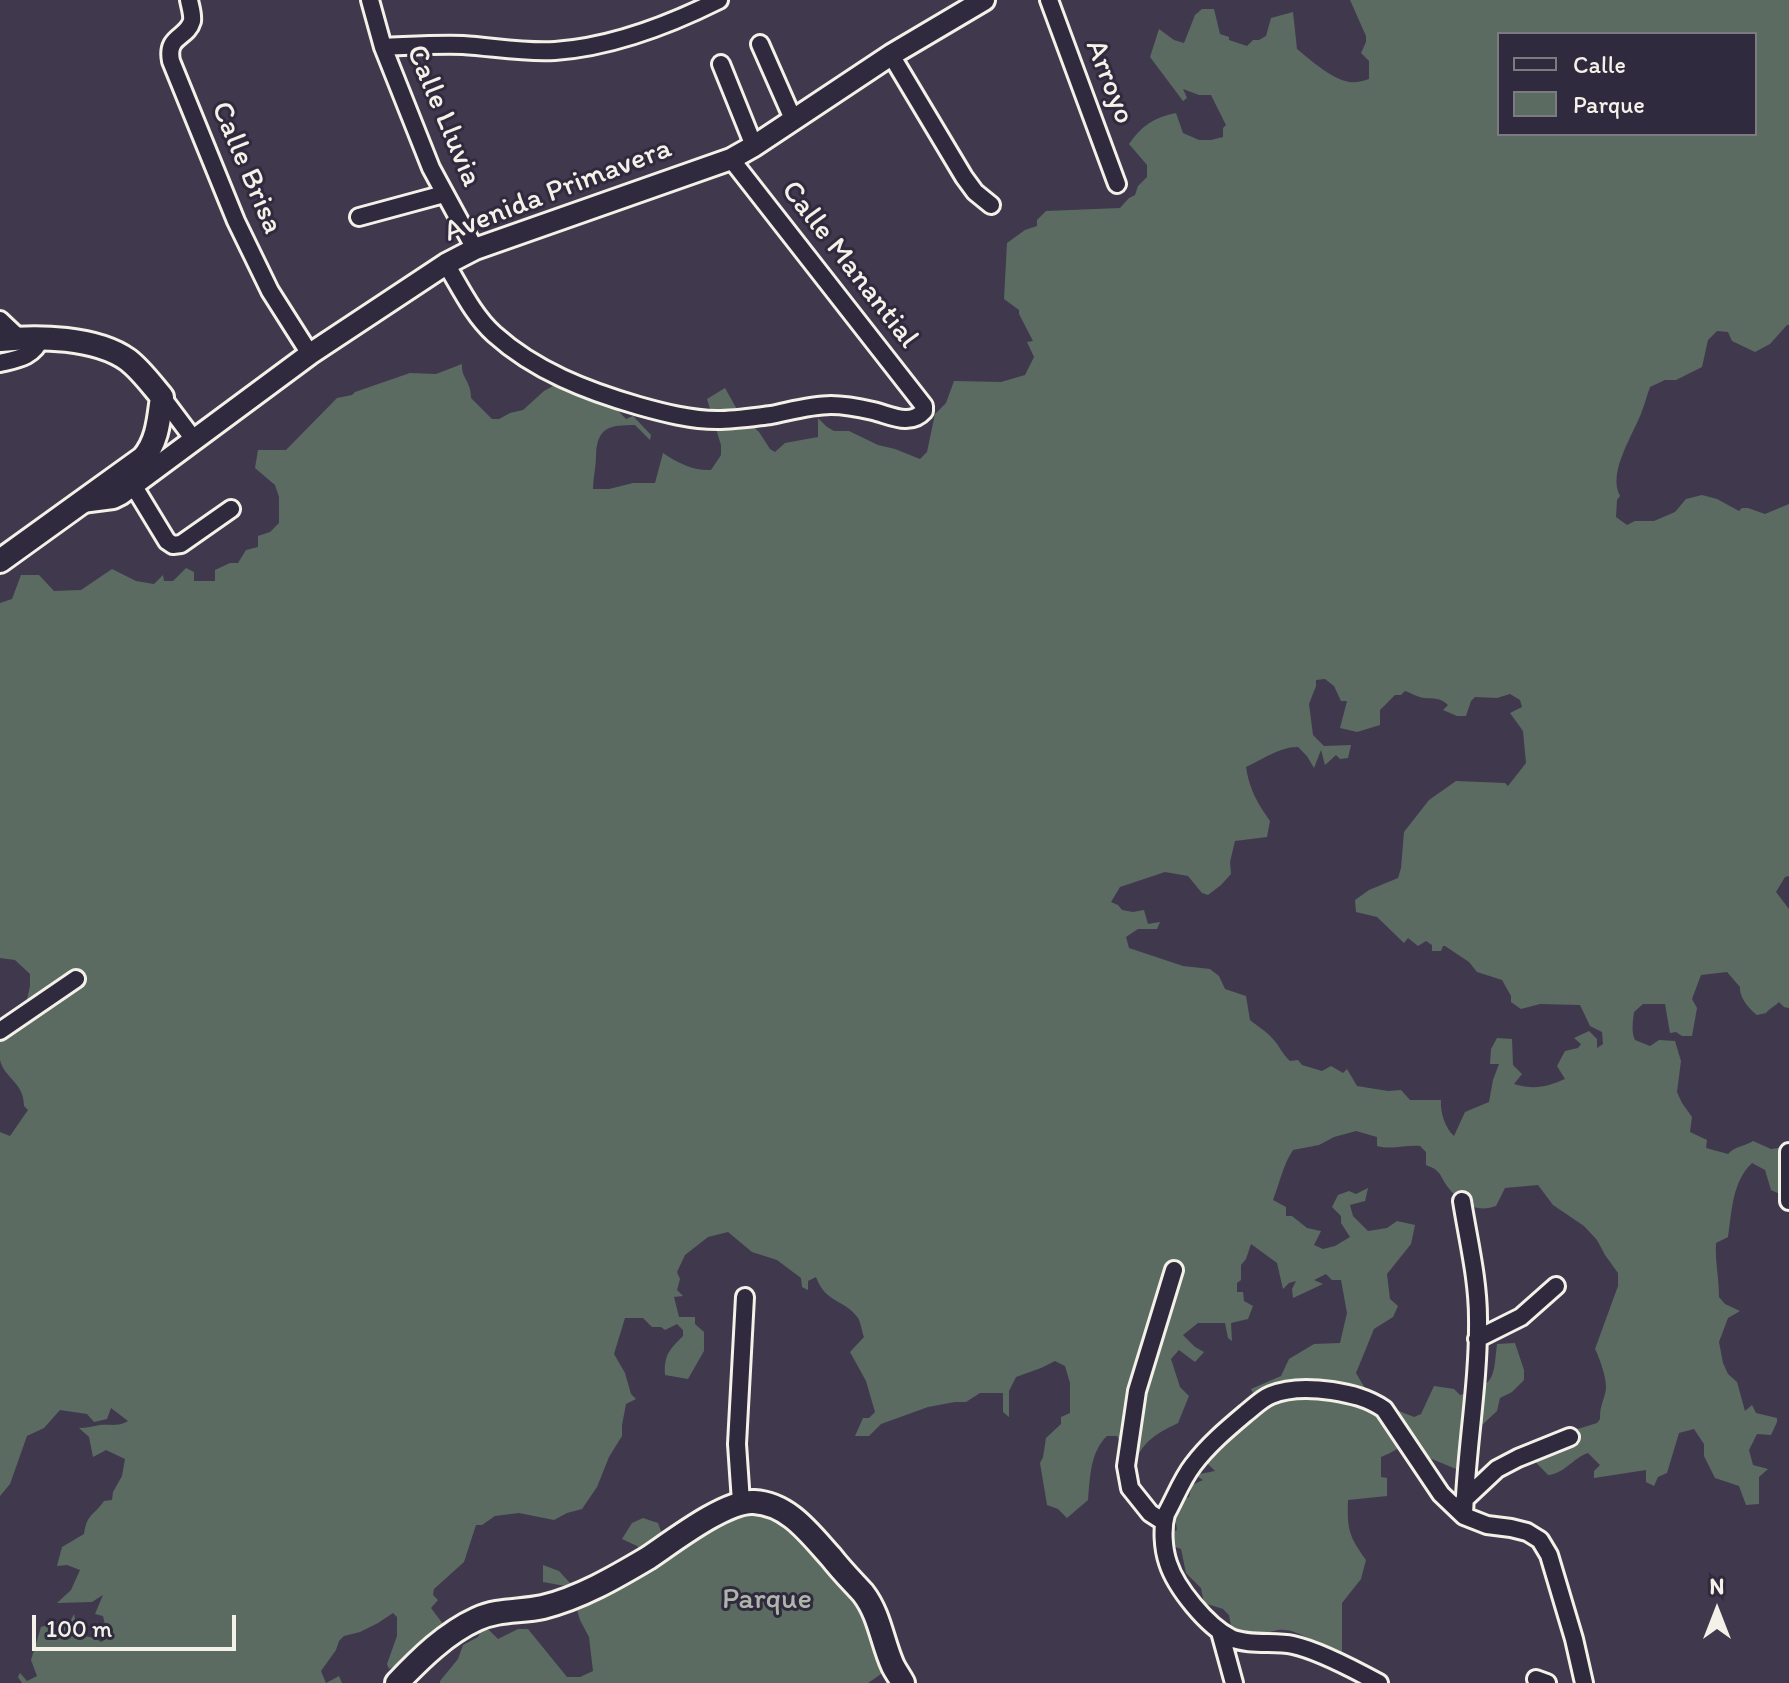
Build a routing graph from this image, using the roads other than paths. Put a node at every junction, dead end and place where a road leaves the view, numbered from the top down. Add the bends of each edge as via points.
1 (189, 0) edge
2 (370, 0) edge
3 (719, 0) edge
4 (984, 0) edge
5 (1049, 0) edge
6 (760, 44) dead end
7 (383, 47) junction
8 (891, 55) junction
9 (721, 64) dead end
10 (793, 119) junction
11 (754, 146) junction
12 (731, 159) junction
13 (1117, 184) dead end
14 (444, 194) junction
15 (991, 205) dead end
16 (359, 217) dead end
17 (475, 249) junction
18 (446, 264) junction
19 (0, 320) edge
20 (20, 339) edge
21 (310, 354) junction
22 (0, 363) edge
23 (162, 397) junction
24 (195, 441) junction
25 (133, 485) junction
26 (82, 502) junction
27 (231, 509) dead end
28 (0, 561) edge
29 (76, 979) dead end
30 (0, 1031) edge
31 (1789, 1152) edge
32 (1462, 1201) dead end
33 (1789, 1201) edge
34 (1174, 1270) dead end
35 (1556, 1286) dead end
36 (745, 1297) dead end
37 (1477, 1339) junction
38 (1570, 1437) dead end
39 (741, 1502) junction
40 (1464, 1508) junction
41 (1164, 1522) junction
42 (1220, 1632) junction
43 (397, 1683) edge
44 (903, 1683) edge
45 (1234, 1683) edge
46 (1379, 1683) edge
47 (1584, 1683) edge

1 - 21 street, Calle Brisa via 191,23 173,41 171,61 236,221 270,291
2 - 7 street, Calle Lluvia
3 - 7 street via 682,18 580,48 534,52
4 - 8 street, Avenida Primavera
5 - 13 street, Arroyo
6 - 10 street
7 - 14 street, Calle Lluvia
8 - 10 street, Avenida Primavera
8 - 15 street via 964,177
9 - 11 street
10 - 11 street, Avenida Primavera
11 - 12 street, Avenida Primavera
12 - 17 street, Avenida Primavera
12 - 18 street, Calle Manantial via 924,406 923,413 909,419 828,405 715,420 661,412 597,393 545,370 492,332
14 - 16 street
14 - 17 street, Calle Lluvia
17 - 18 street, Avenida Primavera
18 - 21 street, Avenida Primavera
19 - 20 street
20 - 22 street via 35,349
20 - 23 main road via 100,346 139,370
21 - 24 street, Avenida Primavera
23 - 24 street
23 - 26 main road via 150,450
24 - 25 street, Avenida Primavera
25 - 26 street, Avenida Primavera via 113,498
25 - 27 street via 173,545
26 - 28 main road
29 - 30 street
31 - 33 street
32 - 37 street via 1477,1291
34 - 41 street via 1137,1391 1126,1466 1130,1488
35 - 37 street via 1521,1317
36 - 39 street via 737,1428
37 - 40 street
38 - 40 street via 1497,1469
39 - 43 main road via 566,1600 473,1621
39 - 44 main road via 761,1503 792,1516 811,1533 871,1603
40 - 41 street via 1441,1494 1384,1409 1360,1397 1301,1388 1263,1399 1202,1453
40 - 47 street via 1487,1525 1540,1540 1549,1555
41 - 42 street via 1168,1563 1180,1587
42 - 45 street
42 - 46 street via 1237,1640 1299,1647

